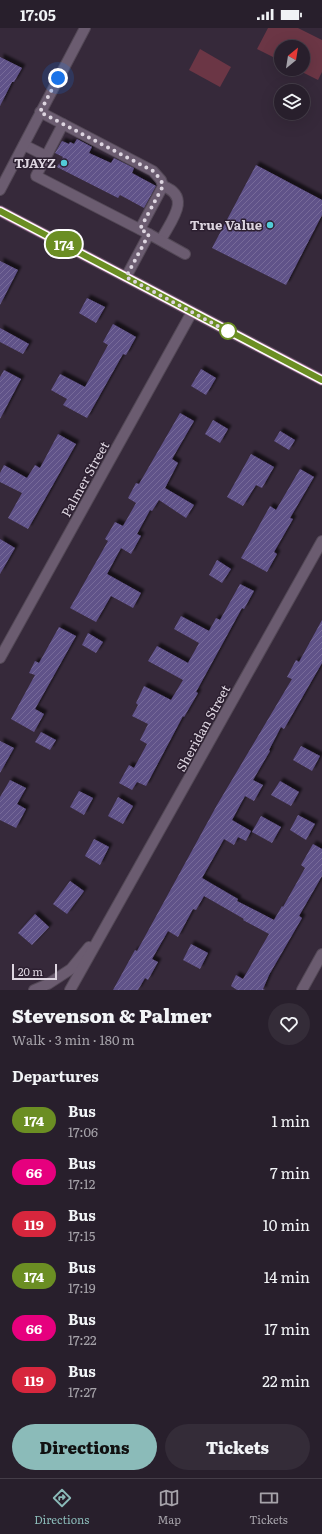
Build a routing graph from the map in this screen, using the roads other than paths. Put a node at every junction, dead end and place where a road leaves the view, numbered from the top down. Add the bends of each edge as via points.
1 (84, 28) edge
2 (40, 112) junction
3 (63, 124) junction
4 (24, 145) junction
5 (46, 156) junction
6 (163, 186) junction
7 (0, 190) edge
8 (0, 211) edge
9 (145, 232) junction
10 (161, 240) junction
11 (185, 254) dead end
12 (126, 277) junction
13 (192, 312) junction
14 (322, 380) edge
15 (322, 542) edge
16 (0, 658) edge
17 (106, 927) junction
18 (322, 954) edge
19 (34, 990) edge
20 (70, 990) edge
21 (302, 990) edge

1 - 2 street
2 - 3 street
2 - 4 street
3 - 5 street
3 - 6 street via 153,171
4 - 5 street
4 - 7 street
5 - 9 street via 36,176
6 - 9 street
6 - 10 street via 177,196 179,206
8 - 12 main road
9 - 10 street
9 - 12 street
10 - 11 street
12 - 13 main road
13 - 14 main road
13 - 16 street, Palmer Street
15 - 17 street, Sheridan Street
17 - 19 street, Sheridan Street via 71,968
17 - 20 street, Sheridan Street
18 - 21 street

